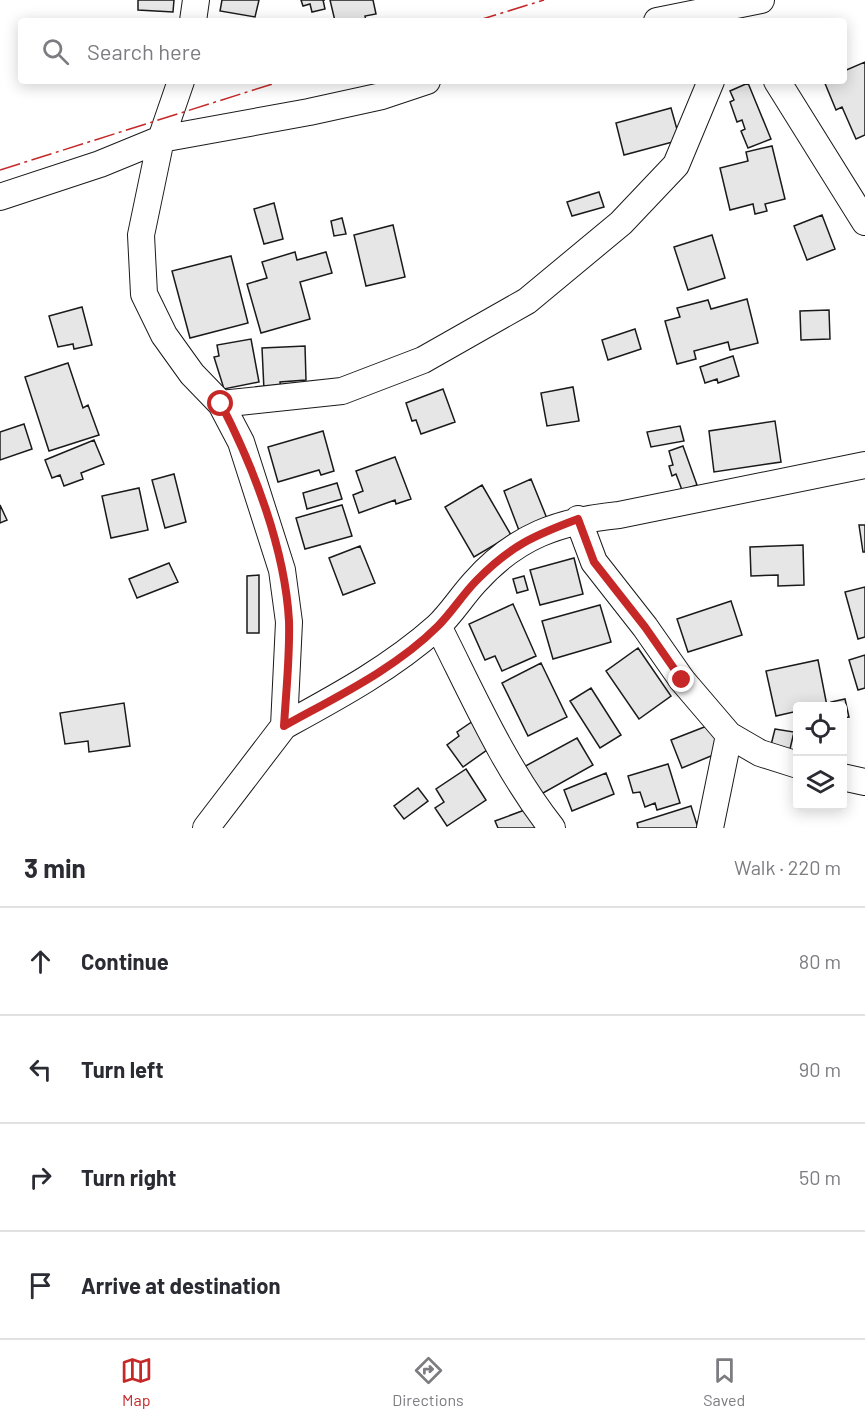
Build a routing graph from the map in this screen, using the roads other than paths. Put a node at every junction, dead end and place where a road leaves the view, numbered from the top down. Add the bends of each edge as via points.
1 (196, 0) edge
2 (761, 0) edge
3 (722, 12) edge
4 (193, 18) edge
5 (679, 18) edge
6 (180, 84) edge
7 (418, 84) edge
8 (710, 84) edge
9 (779, 84) edge
10 (161, 139) junction
11 (0, 197) edge
12 (865, 222) edge
13 (221, 404) junction
14 (865, 465) edge
15 (578, 519) junction
16 (438, 626) junction
17 (284, 726) junction
18 (729, 735) junction
19 (793, 763) edge
20 (847, 778) edge
21 (865, 782) edge
22 (206, 828) edge
23 (552, 828) edge
24 (710, 828) edge

1 - 4 street
2 - 3 street
3 - 5 street
6 - 10 street
7 - 10 street via 330,108
8 - 13 street via 676,165 621,223 527,301 423,360 342,391
9 - 12 street
10 - 11 street
10 - 13 street via 141,236 144,294 164,335 192,374
13 - 17 street via 241,442 282,570 289,622
14 - 15 street
15 - 16 street via 512,547 476,580
15 - 18 street via 594,562 682,680
16 - 17 street via 356,686
16 - 23 street via 524,792
17 - 22 street
18 - 19 street via 760,753
18 - 24 street
20 - 21 street

